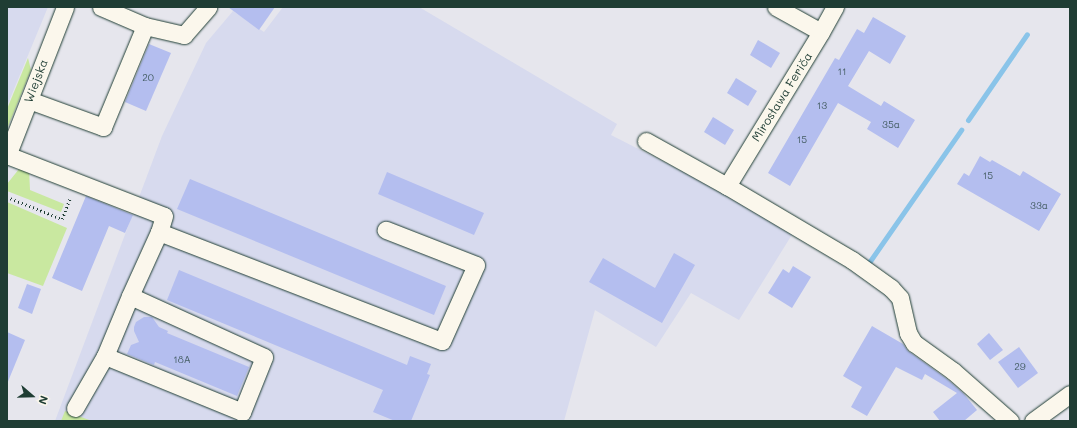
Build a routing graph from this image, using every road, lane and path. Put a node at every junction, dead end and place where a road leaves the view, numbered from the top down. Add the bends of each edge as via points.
1 (65, 7) edge
2 (101, 7) edge
3 (208, 7) edge
4 (776, 7) edge
5 (835, 7) edge
6 (144, 26) junction
7 (821, 32) junction
8 (29, 100) junction
9 (646, 141) dead end
10 (7, 156) edge
11 (77, 182) junction
12 (727, 186) junction
13 (7, 197) edge
14 (386, 230) dead end
15 (159, 232) junction
16 (130, 296) junction
17 (105, 356) junction
18 (1070, 394) edge
19 (75, 408) dead end
20 (1010, 421) edge
21 (1033, 421) edge

1 - 8 street, Wiejska
2 - 6 street
3 - 6 street via 184,35
4 - 7 street
5 - 7 street, Mirosława Feriča
6 - 8 street via 103,127
7 - 12 street, Mirosława Feriča
8 - 10 street, Wiejska
9 - 12 street
10 - 11 street
11 - 13 path via 62,219
11 - 15 street via 164,216
12 - 20 street via 852,260 891,288 900,298 908,332 914,343 953,371
14 - 15 street via 476,266 442,341
15 - 16 street
16 - 17 street
16 - 17 street via 264,358 242,412
17 - 19 street
18 - 21 street

